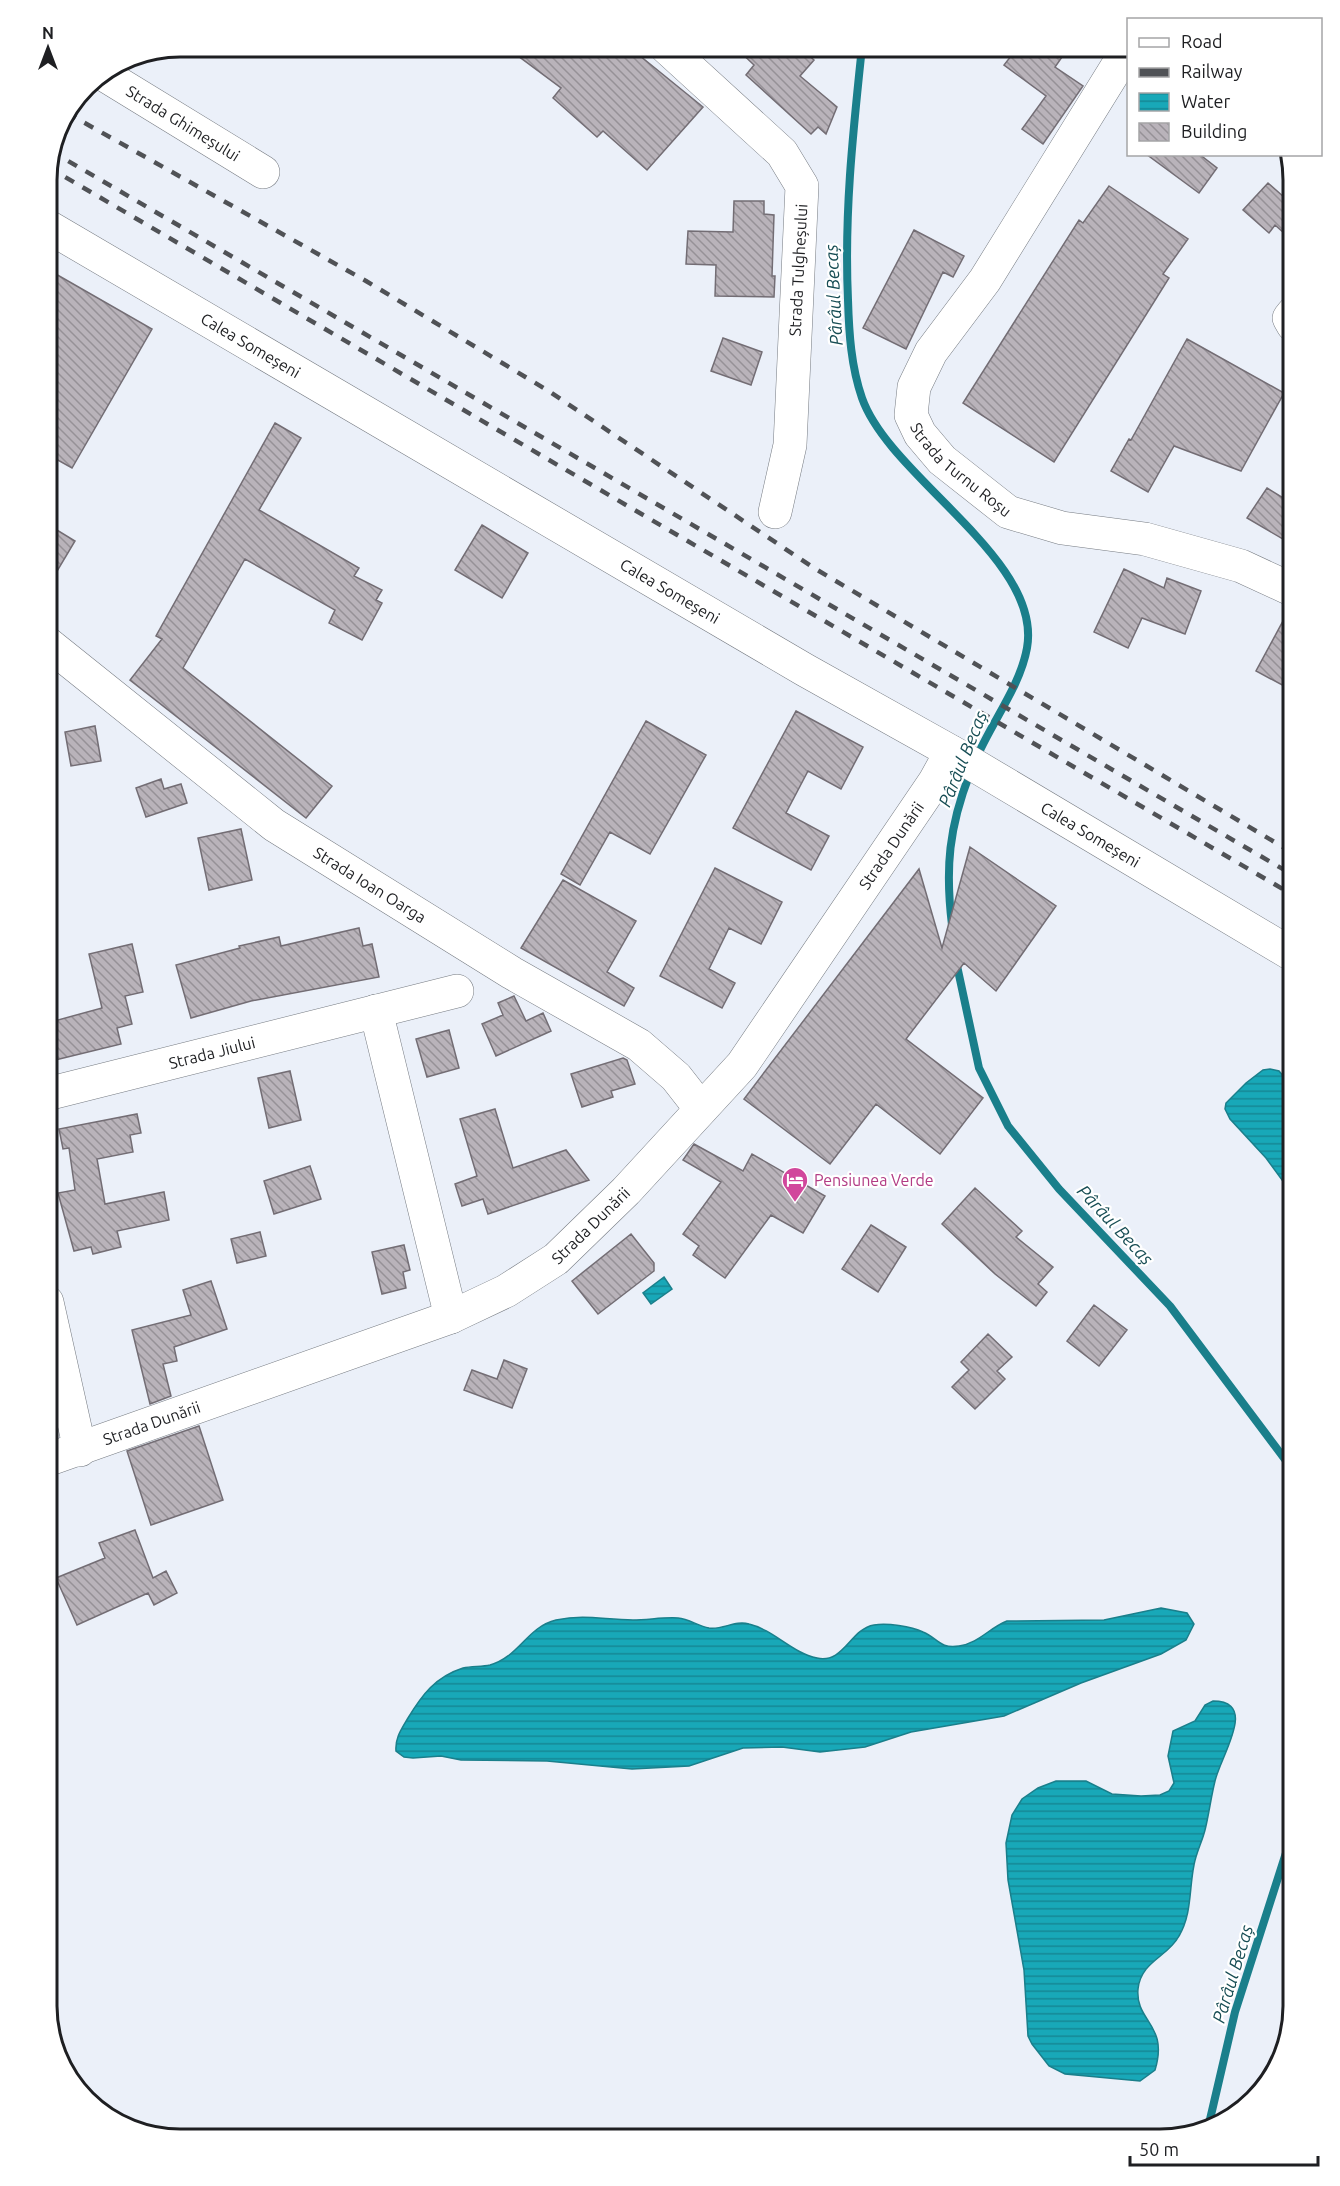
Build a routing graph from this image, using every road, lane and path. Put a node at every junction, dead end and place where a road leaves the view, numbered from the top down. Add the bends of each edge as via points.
1 (677, 57) edge
2 (1123, 57) edge
3 (110, 78) edge
4 (263, 172) dead end
5 (57, 232) edge
6 (775, 512) dead end
7 (1283, 585) edge
8 (57, 651) edge
9 (954, 754) junction
10 (1283, 949) edge
11 (457, 991) dead end
12 (376, 1011) junction
13 (57, 1091) edge
14 (701, 1108) junction
15 (451, 1317) junction
16 (57, 1347) edge
17 (80, 1449) junction
18 (57, 1457) edge

1 - 6 street, Strada Tulgheșului via 782,153 802,186 790,445
2 - 7 street, Strada Turnu Roșu via 985,280 931,352 914,387 911,415 920,434 942,460 1008,512 1062,528 1166,545 1241,566
3 - 4 street, Strada Ghimeșului
5 - 9 street, Calea Someșeni
8 - 14 street, Strada Ioan Oarga via 274,825 512,973 639,1045 676,1077
9 - 10 street, Calea Someșeni
9 - 14 street, Strada Dunării via 742,1065
11 - 12 street, Strada Jiului
12 - 13 street, Strada Jiului
12 - 15 street
14 - 15 street, Strada Dunării via 626,1191 556,1259 506,1291
15 - 17 street, Strada Dunării
16 - 17 street
17 - 18 street, Strada Dunării

